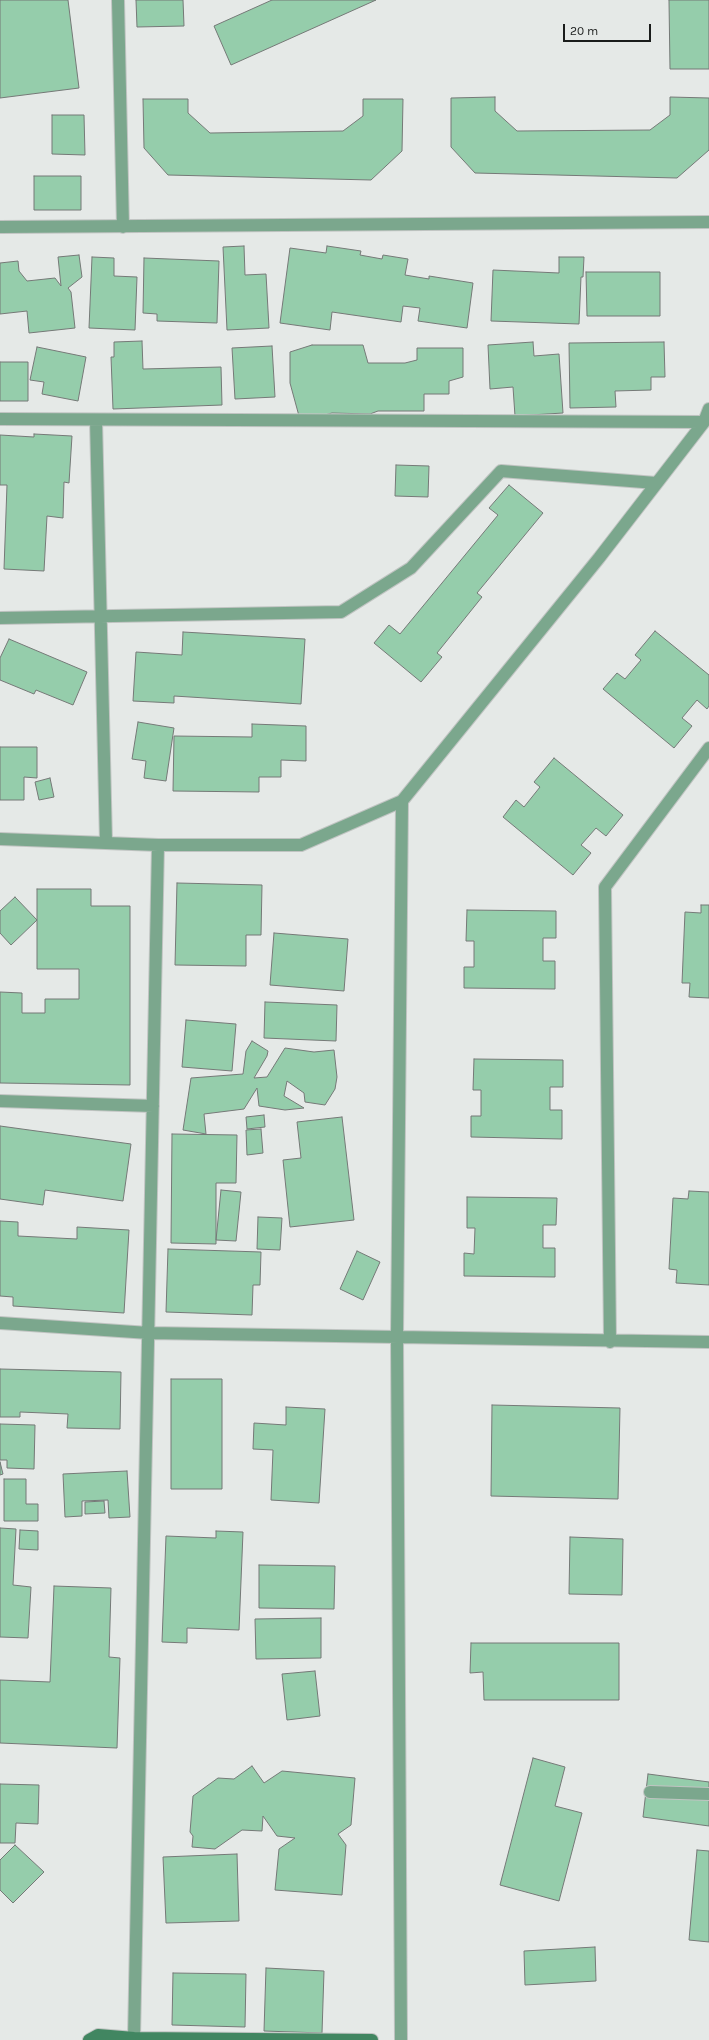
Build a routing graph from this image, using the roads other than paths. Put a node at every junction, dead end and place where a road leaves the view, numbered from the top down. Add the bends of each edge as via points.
1 (118, 0) edge
2 (709, 222) edge
3 (0, 226) edge
4 (123, 226) junction
5 (709, 409) edge
6 (0, 419) edge
7 (96, 420) junction
8 (704, 422) junction
9 (656, 483) junction
10 (101, 616) junction
11 (0, 618) edge
12 (709, 748) edge
13 (402, 801) junction
14 (0, 839) edge
15 (106, 842) junction
16 (158, 845) junction
17 (0, 1101) edge
18 (153, 1106) junction
19 (0, 1323) edge
20 (149, 1333) junction
21 (397, 1337) junction
22 (610, 1342) junction
23 (709, 1342) edge
24 (650, 1792) dead end
25 (709, 1794) edge
26 (134, 2038) junction
27 (89, 2040) edge
28 (372, 2040) edge
29 (401, 2040) edge

1 - 4 street
2 - 4 street
3 - 4 street
5 - 8 street
6 - 7 street
7 - 8 street
7 - 10 street
8 - 9 street
9 - 10 street via 501,471 411,568 341,612
9 - 13 street via 599,558
10 - 11 street
10 - 15 street
12 - 22 street via 605,887
13 - 16 street via 300,845
13 - 21 street
14 - 15 street
15 - 16 street
16 - 18 street
17 - 18 street
18 - 20 street
19 - 20 street
20 - 21 street
20 - 26 street
21 - 22 street
21 - 29 street
22 - 23 street
24 - 25 street
26 - 27 street via 98,2036
26 - 28 street

